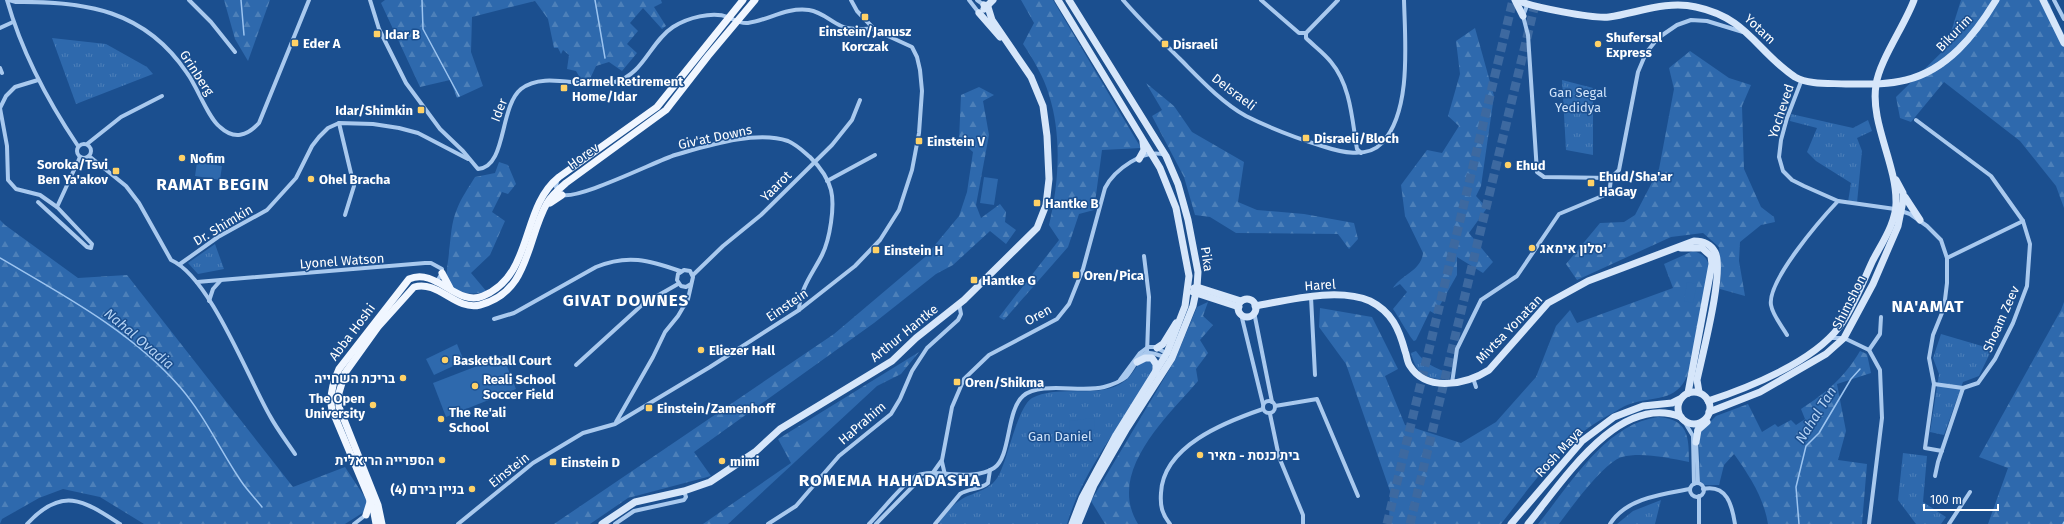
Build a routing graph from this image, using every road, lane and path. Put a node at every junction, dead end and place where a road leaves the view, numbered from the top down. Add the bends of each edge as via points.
1 (8, 0) edge
2 (189, 0) edge
3 (309, 0) edge
4 (370, 0) edge
5 (743, 0) edge
6 (755, 0) edge
7 (851, 0) edge
8 (969, 0) edge
9 (977, 0) edge
10 (993, 0) edge
11 (1058, 0) edge
12 (1068, 0) edge
13 (1123, 0) edge
14 (1262, 0) edge
15 (1338, 0) edge
16 (1404, 0) edge
17 (1516, 0) edge
18 (1914, 0) edge
19 (1996, 0) edge
20 (2043, 0) edge
21 (2054, 0) edge
22 (1526, 1) edge
23 (16, 2) junction
24 (987, 4) edge
25 (9, 7) junction
26 (979, 13) junction
27 (1523, 16) junction
28 (728, 18) junction
29 (2064, 19) edge
30 (13, 22) junction
31 (736, 22) junction
32 (0, 28) edge
33 (875, 30) junction
34 (1306, 33) junction
35 (1750, 35) junction
36 (2064, 43) edge
37 (1009, 46) junction
38 (235, 52) dead end
39 (0, 68) edge
40 (2, 73) dead end
41 (1879, 73) junction
42 (1802, 79) junction
43 (38, 80) junction
44 (1885, 83) junction
45 (1864, 84) junction
46 (1876, 84) junction
47 (1875, 93) junction
48 (162, 96) dead end
49 (860, 100) dead end
50 (1876, 105) junction
51 (0, 108) edge
52 (1916, 120) dead end
53 (339, 123) junction
54 (1143, 139) junction
55 (87, 144) junction
56 (78, 146) junction
57 (1362, 153) junction
58 (1152, 154) junction
59 (875, 155) dead end
60 (89, 156) junction
61 (1166, 156) junction
62 (80, 157) junction
63 (469, 159) junction
64 (1139, 159) junction
65 (814, 161) junction
66 (559, 177) junction
67 (1611, 178) junction
68 (1894, 178) junction
69 (827, 181) junction
70 (560, 193) junction
71 (1903, 193) junction
72 (1838, 201) junction
73 (38, 202) dead end
74 (57, 207) junction
75 (1899, 210) junction
76 (1910, 214) junction
77 (346, 215) dead end
78 (1920, 220) junction
79 (2024, 221) junction
80 (1898, 226) junction
81 (1673, 248) junction
82 (1144, 256) dead end
83 (1947, 258) junction
84 (180, 264) junction
85 (680, 271) junction
86 (1198, 272) junction
87 (442, 273) junction
88 (693, 275) junction
89 (222, 280) junction
90 (197, 282) junction
91 (678, 284) junction
92 (691, 284) junction
93 (436, 285) junction
94 (1188, 290) junction
95 (1197, 290) junction
96 (453, 291) junction
97 (1209, 294) junction
98 (1311, 297) junction
99 (209, 301) junction
100 (960, 304) junction
101 (1193, 306) junction
102 (1240, 308) junction
103 (1255, 309) junction
104 (799, 310) junction
105 (1383, 310) joint
106 (1182, 314) junction
107 (1881, 317) dead end
108 (494, 319) dead end
109 (1787, 335) dead end
110 (1829, 338) junction
111 (1844, 338) junction
112 (1148, 347) junction
113 (1157, 348) junction
114 (1869, 350) junction
115 (1147, 353) junction
116 (1168, 356) junction
117 (1137, 362) junction
118 (576, 365) dead end
119 (1315, 375) dead end
120 (1154, 376) junction
121 (1473, 378) junction
122 (1118, 382) junction
123 (1452, 383) junction
124 (1934, 384) junction
125 (1476, 387) dead end
126 (1963, 388) junction
127 (1699, 392) junction
128 (1688, 393) junction
129 (1680, 399) junction
130 (1708, 401) junction
131 (1272, 402) junction
132 (1275, 406) junction
133 (1263, 407) junction
134 (1711, 411) junction
135 (1270, 414) junction
136 (1682, 419) junction
137 (615, 424) junction
138 (1698, 424) junction
139 (1696, 442) junction
140 (1942, 451) junction
141 (295, 454) dead end
142 (942, 460) junction
143 (990, 470) junction
144 (932, 474) junction
145 (945, 475) junction
146 (1935, 476) dead end
147 (1696, 484) junction
148 (1690, 489) junction
149 (1703, 489) junction
150 (684, 491) junction
151 (1970, 492) dead end
152 (1358, 496) dead end
153 (1697, 496) junction
154 (370, 500) junction
155 (364, 516) junction
156 (378, 521) edge
157 (27, 524) edge
158 (120, 524) edge
159 (354, 524) edge
160 (458, 524) edge
161 (602, 524) edge
162 (615, 524) edge
163 (768, 524) edge
164 (870, 524) edge
165 (876, 524) edge
166 (935, 524) edge
167 (1072, 524) edge
168 (1078, 524) edge
169 (1170, 524) edge
170 (1303, 524) edge
171 (1511, 524) edge
172 (1528, 524) edge
173 (1610, 524) edge
174 (1699, 524) edge
175 (1736, 524) edge
176 (1869, 524) edge
177 (1949, 524) edge

1 - 23 street, Grinberg
1 - 25 street
2 - 38 street via 219,30
3 - 23 street, Grinberg via 259,123 251,132 241,135 229,133 218,126 178,59 135,24 93,7
4 - 63 street, Ider via 379,29 406,83 440,129
5 - 28 main road, Horev
6 - 31 main road, Horev
7 - 33 street, Einstein via 857,11
8 - 26 street, Arthur Hantke
9 - 24 street
10 - 24 street
11 - 54 street, Pika
12 - 61 street, Pika
13 - 57 street, DeIsraeli via 1192,71 1220,97 1245,115 1296,138 1332,150
14 - 34 street via 1299,33
15 - 34 street
16 - 57 street via 1405,69 1400,104 1386,139 1378,147
17 - 22 street, Yotam
17 - 27 street
18 - 41 street, Shimshon
19 - 44 street, Bikurim via 1974,34 1946,60 1919,76
20 - 36 street
21 - 29 street
22 - 27 street
22 - 35 street, Yotam via 1579,14 1606,17 1667,6 1695,6 1728,17
23 - 25 street
24 - 26 street
24 - 37 street, Arthur Hantke via 992,20
25 - 30 street
26 - 37 street, Arthur Hantke
27 - 67 street via 1528,35 1537,172 1544,177
28 - 31 street, Ider
28 - 63 street, Ider via 700,17 673,27 663,35 629,76 619,81 595,85 544,80 526,86 516,94 511,104 492,163 478,169
28 - 66 main road, Horev via 658,107
30 - 32 street
30 - 43 street
31 - 33 street via 750,23 785,11 802,10 818,12 850,29
31 - 70 main road, Horev via 666,110
33 - 104 street, Einstein via 912,47 917,57 922,91 919,133 912,170 899,210 880,240 855,266
34 - 57 street via 1306,38 1334,66 1342,81 1351,107 1357,149
35 - 42 street, Yotam via 1784,69
35 - 67 street via 1707,21 1690,20 1677,25 1658,38 1646,53 1638,72 1619,170
37 - 100 street, Arthur Hantke via 1031,78 1042,106 1047,136 1049,179 1046,205 1037,228
39 - 40 street
41 - 44 street via 1880,80
41 - 45 street
41 - 46 street, Shimshon
42 - 45 street, Yotam via 1820,83
42 - 72 street, Yocheved via 1787,118 1779,157 1783,171 1792,180
43 - 51 street via 15,87 6,96
43 - 56 street
44 - 46 street, Bikurim
44 - 50 street via 1877,96
45 - 46 street, Yotam
45 - 47 street
46 - 47 street, Shimshon
47 - 50 street, Shimshon
48 - 55 street via 121,117
49 - 65 street, Yaarot via 852,120 832,145
50 - 68 street, Shimshon
51 - 74 street via 7,146 8,180 16,189 33,192
52 - 79 street, Shoam Zeev via 1991,176
53 - 63 street via 373,124 418,133
53 - 77 street via 354,186
53 - 84 street, Dr. Shimkin via 328,128 319,137 296,178 267,210 218,237
54 - 58 street, Pika
54 - 64 street via 1144,150
55 - 56 street
55 - 60 street via 91,149
56 - 62 street via 76,151
58 - 61 street, Oren
58 - 64 street, Oren
58 - 94 street, Pika via 1176,208 1186,258
59 - 69 street
60 - 62 street
60 - 84 street via 126,186 139,203 171,260
61 - 86 street, Pika via 1184,205
62 - 74 street
64 - 142 street, Oren via 1119,169 1105,188 1083,269 1069,304 1057,319 989,355 964,379 952,407
65 - 69 street, Giv'at Downs
65 - 70 street, Giv'at Downs via 798,146 788,141 752,138 674,156 585,192
65 - 88 street, Yaarot via 761,215
66 - 70 street via 556,185
66 - 96 main road, Horev via 543,193 537,204 518,263 503,283 478,298
67 - 123 street via 1607,194 1559,214 1517,276 1481,300 1457,349
68 - 71 street, Shimshon
68 - 75 street, Shimshon
69 - 104 street, Giv'at Downs via 832,200 829,236 805,285
70 - 93 main road, Horev via 544,208 522,271 512,286 482,305 473,306 458,301
71 - 75 street, Shimshon
71 - 78 street
72 - 75 street, Yocheved
72 - 109 street via 1812,229 1775,288 1771,305
73 - 74 street via 88,247 92,247
75 - 76 street
75 - 80 street, Shimshon
75 - 110 street, Shimshon via 1843,321
76 - 78 street
76 - 80 street
78 - 83 street via 1941,240
79 - 83 street
79 - 126 street, Shoam Zeev via 2030,244 2027,286 2013,323 1994,359 1978,383
80 - 111 street, Shimshon via 1873,284
81 - 121 street, Mivtsa Yonatan via 1588,281 1548,303 1500,360 1489,370
81 - 127 street, Mivtsa Yonatan via 1694,241 1703,241 1715,252 1718,260 1718,272 1697,380
81 - 128 street, Mivtsa Yonatan via 1702,248 1711,256 1712,264
82 - 112 street via 1149,297
83 - 124 street via 1948,283 1944,308 1933,336 1929,358
84 - 90 street
85 - 88 street via 688,270
85 - 91 street via 676,277
85 - 108 street via 648,260 610,261 514,313
86 - 95 street, Pika
86 - 97 street
87 - 89 street, Lyonel Watson via 441,267 425,263
87 - 93 street
87 - 96 main road
88 - 92 street
89 - 90 street, Lyonel Watson
89 - 99 street via 213,289
90 - 99 street
91 - 92 street via 684,287
91 - 118 street via 643,304
92 - 137 street via 688,299 665,332
93 - 96 main road, Horev
93 - 154 main road, Abba Hoshi via 420,276 409,279 333,380 332,410
93 - 156 main road, Abba Hoshi via 419,285 410,289 378,327 341,382 339,407 371,486
94 - 95 street
94 - 106 street, Pika
95 - 97 street
95 - 101 street, Pika
97 - 101 street
97 - 102 street
98 - 103 street, Harel
98 - 105 street, Harel via 1358,297
98 - 119 street
99 - 141 street via 233,340 270,416
100 - 150 street, Arthur Hantke via 916,338 892,361 780,429 755,452 710,482
100 - 163 street, HaPrahim via 961,314 958,320 927,348 912,371 891,414 838,456 796,506
101 - 116 street, Pika
102 - 103 street, Harel via 1248,316
102 - 103 street via 1250,299
102 - 133 street
103 - 131 street
104 - 137 street, Einstein
105 - 123 street, Mivtsa Yonatan via 1396,324 1409,365 1419,377 1434,382
106 - 113 street via 1163,344
106 - 116 street, Pika
107 - 114 street via 1880,334
110 - 111 street
110 - 130 street, Shimshon via 1801,359 1765,380
111 - 114 street
111 - 134 street, Shimshon via 1826,354 1760,392
112 - 113 street
112 - 115 street
112 - 122 street via 1140,353
113 - 116 street
114 - 176 street via 1880,370 1882,418
115 - 116 street
115 - 117 street
116 - 120 street, Pika
116 - 168 street, Pika via 1094,485
117 - 120 street via 1145,358 1154,360
117 - 122 street
120 - 167 street, Pika via 1116,435 1082,498
121 - 123 street, Mivtsa Yonatan
121 - 125 street, Mivtsa Yonatan
122 - 143 street via 1102,388 1041,389 1024,396 1014,412 1001,460
124 - 126 street
124 - 140 street via 1925,448
126 - 140 street
127 - 128 street
127 - 130 street
128 - 129 street
129 - 136 street via 1678,408
129 - 171 street, Rosh Maya via 1672,403 1650,404 1632,410 1608,422 1582,441
130 - 134 street
131 - 132 street
131 - 133 street via 1268,401
132 - 135 street
132 - 152 street via 1317,399
133 - 135 street via 1266,413
133 - 169 street via 1204,434 1190,444 1167,469 1161,485 1160,505 1164,517
134 - 138 street
134 - 139 street via 1709,421 1698,430
135 - 170 street via 1279,457 1304,515
136 - 138 street
136 - 147 street via 1693,436
136 - 172 street, Rosh Maya via 1673,414 1658,412 1630,419 1617,427 1594,444
137 - 160 street, Einstein via 583,433 533,463
138 - 139 street
139 - 147 street
140 - 146 street
142 - 144 street, Oren
142 - 145 street, Oren
143 - 145 street via 967,475
143 - 166 street via 988,483 981,488 960,494
144 - 145 street
144 - 164 street via 916,476
145 - 165 street via 917,482
147 - 148 street
147 - 149 street
148 - 153 street via 1691,494
148 - 173 street via 1647,498 1615,516
149 - 153 street
149 - 175 street via 1715,488 1725,494
150 - 161 street, Arthur Hantke via 635,502
150 - 162 street via 684,500 634,511
151 - 177 street
153 - 174 street
154 - 155 main road
154 - 156 main road, Abba Hoshi
155 - 156 street
155 - 156 street
155 - 159 street
157 - 158 street via 50,504 69,501 89,504

